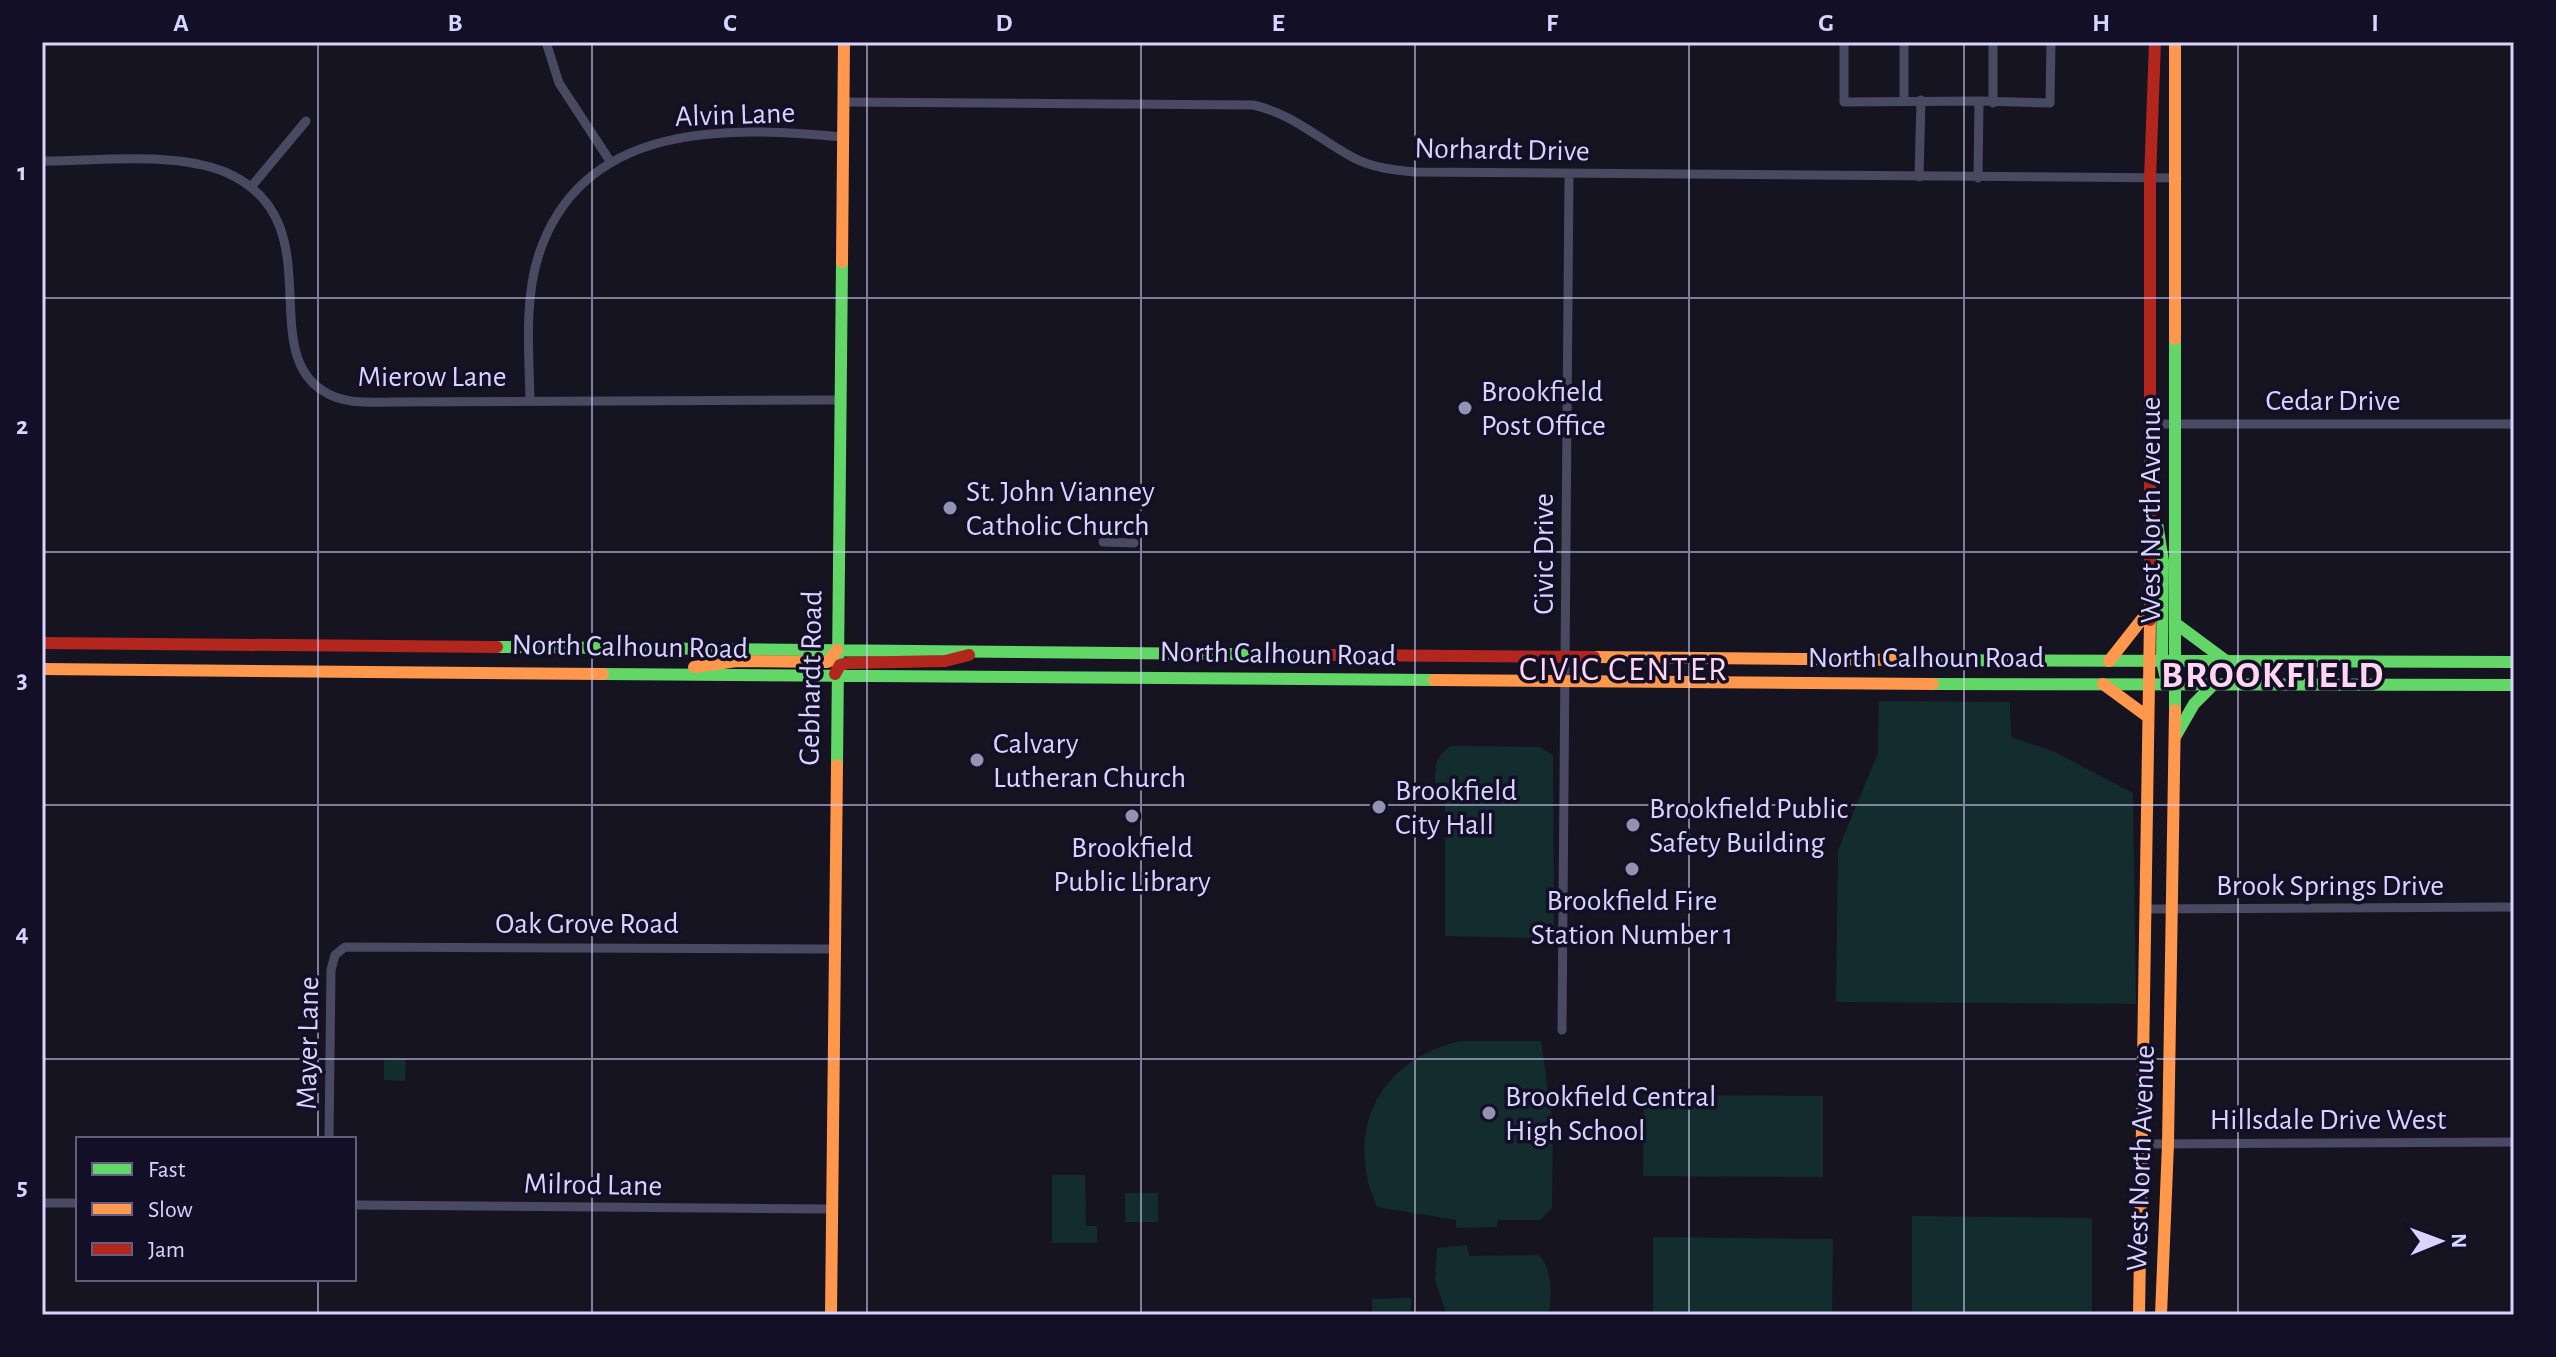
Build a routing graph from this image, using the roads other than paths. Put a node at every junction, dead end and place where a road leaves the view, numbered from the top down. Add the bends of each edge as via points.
1 (546, 42) edge
2 (844, 42) edge
3 (1844, 42) edge
4 (1904, 42) edge
5 (1993, 42) edge
6 (2051, 42) edge
7 (2155, 42) edge
8 (2175, 42) edge
9 (1904, 100) junction
10 (1921, 100) junction
11 (1979, 101) junction
12 (843, 102) junction
13 (1993, 103) junction
14 (306, 121) dead end
15 (842, 137) junction
16 (42, 161) edge
17 (610, 161) junction
18 (1569, 175) junction
19 (1919, 177) junction
20 (1978, 178) junction
21 (2177, 178) junction
22 (2150, 179) junction
23 (251, 187) junction
24 (530, 400) junction
25 (840, 400) junction
26 (2151, 424) junction
27 (2177, 424) junction
28 (2514, 424) edge
29 (2152, 492) junction
30 (1103, 542) dead end
31 (1134, 543) dead end
32 (2150, 609) junction
33 (2175, 623) junction
34 (42, 643) edge
35 (837, 650) junction
36 (984, 651) junction
37 (1567, 656) junction
38 (2109, 661) junction
39 (2162, 662) junction
40 (2514, 662) edge
41 (2229, 663) junction
42 (42, 669) edge
43 (652, 673) junction
44 (835, 674) junction
45 (1567, 681) junction
46 (2100, 683) junction
47 (2149, 684) junction
48 (2175, 685) junction
49 (2213, 685) junction
50 (2514, 685) edge
51 (2148, 717) junction
52 (2175, 737) junction
53 (2514, 907) edge
54 (2146, 909) junction
55 (2172, 910) junction
56 (835, 949) junction
57 (340, 950) joint
58 (1562, 1030) dead end
59 (329, 1137) edge
60 (2514, 1142) edge
61 (2142, 1144) junction
62 (2168, 1144) junction
63 (42, 1203) edge
64 (76, 1203) edge
65 (356, 1205) edge
66 (832, 1209) junction
67 (831, 1315) edge
68 (2139, 1315) edge
69 (2161, 1315) edge

1 - 17 street via 559,83
2 - 12 main road, Gebhardt Road
3 - 9 street via 1844,102
4 - 9 street
5 - 13 street
6 - 13 street via 2050,103
7 - 22 main road, West North Avenue
8 - 21 main road, West North Avenue
9 - 10 street
10 - 11 street
10 - 19 street
11 - 13 street
11 - 20 street
12 - 15 main road, Gebhardt Road
12 - 18 street, Norhardt Drive via 1253,105 1287,114 1356,159 1381,168
14 - 23 street
15 - 17 street, Alvin Lane via 688,135 641,146
15 - 25 main road, Gebhardt Road
16 - 23 street, Mierow Lane via 184,162 227,173
17 - 24 street, Alvin Lane via 567,203 538,255 531,296
18 - 19 street, Norhardt Drive
18 - 37 street, Civic Drive
19 - 20 street, Norhardt Drive
20 - 22 street, Norhardt Drive
21 - 22 street, Norhardt Drive
21 - 27 main road, West North Avenue
22 - 26 main road, West North Avenue
23 - 24 street, Mierow Lane via 282,228 290,261 296,358 321,391 349,401
24 - 25 street, Mierow Lane
25 - 35 main road, Gebhardt Road
26 - 27 street, Cedar Drive
26 - 29 main road, West North Avenue
27 - 28 street, Cedar Drive
27 - 33 main road, West North Avenue
29 - 32 main road, West North Avenue
29 - 39 main road via 2163,561
30 - 31 street
32 - 38 main road
32 - 39 main road, West North Avenue
33 - 39 main road, West North Avenue
33 - 41 main road via 2195,643
34 - 35 main road, North Calhoun Road
35 - 36 main road, North Calhoun Road
35 - 43 main road via 828,662 737,661
35 - 44 main road, Gebhardt Road
36 - 37 main road, North Calhoun Road
36 - 44 main road via 945,661 848,663
37 - 38 main road, North Calhoun Road
37 - 45 street, Civic Drive
38 - 39 main road, North Calhoun Road
39 - 41 main road, North Calhoun Road
39 - 47 main road, West North Avenue
39 - 48 main road, West North Avenue
40 - 41 main road, North Calhoun Road
42 - 43 main road, North Calhoun Road
43 - 44 main road, North Calhoun Road
44 - 45 main road, North Calhoun Road
44 - 56 main road, Gebhardt Road
45 - 46 main road, North Calhoun Road
45 - 58 street, Civic Drive
46 - 47 main road, North Calhoun Road
46 - 51 main road
47 - 48 main road, North Calhoun Road
47 - 51 main road, West North Avenue
48 - 49 main road, North Calhoun Road
48 - 52 main road, West North Avenue
49 - 50 main road, North Calhoun Road
49 - 52 main road via 2194,704
51 - 54 main road, West North Avenue
52 - 55 main road, West North Avenue
53 - 55 street, Brook Springs Drive
54 - 55 street, Brook Springs Drive
54 - 61 main road, West North Avenue
55 - 62 main road, West North Avenue
56 - 57 street, Oak Grove Road via 353,945
56 - 66 main road, Gebhardt Road
57 - 59 street, Mayer Lane via 331,970
60 - 62 street, Hillsdale Drive West
61 - 62 street, Hillsdale Drive West
61 - 68 main road, West North Avenue
62 - 69 main road, West North Avenue
63 - 64 street
65 - 66 street, Milrod Lane
66 - 67 main road, Gebhardt Road

